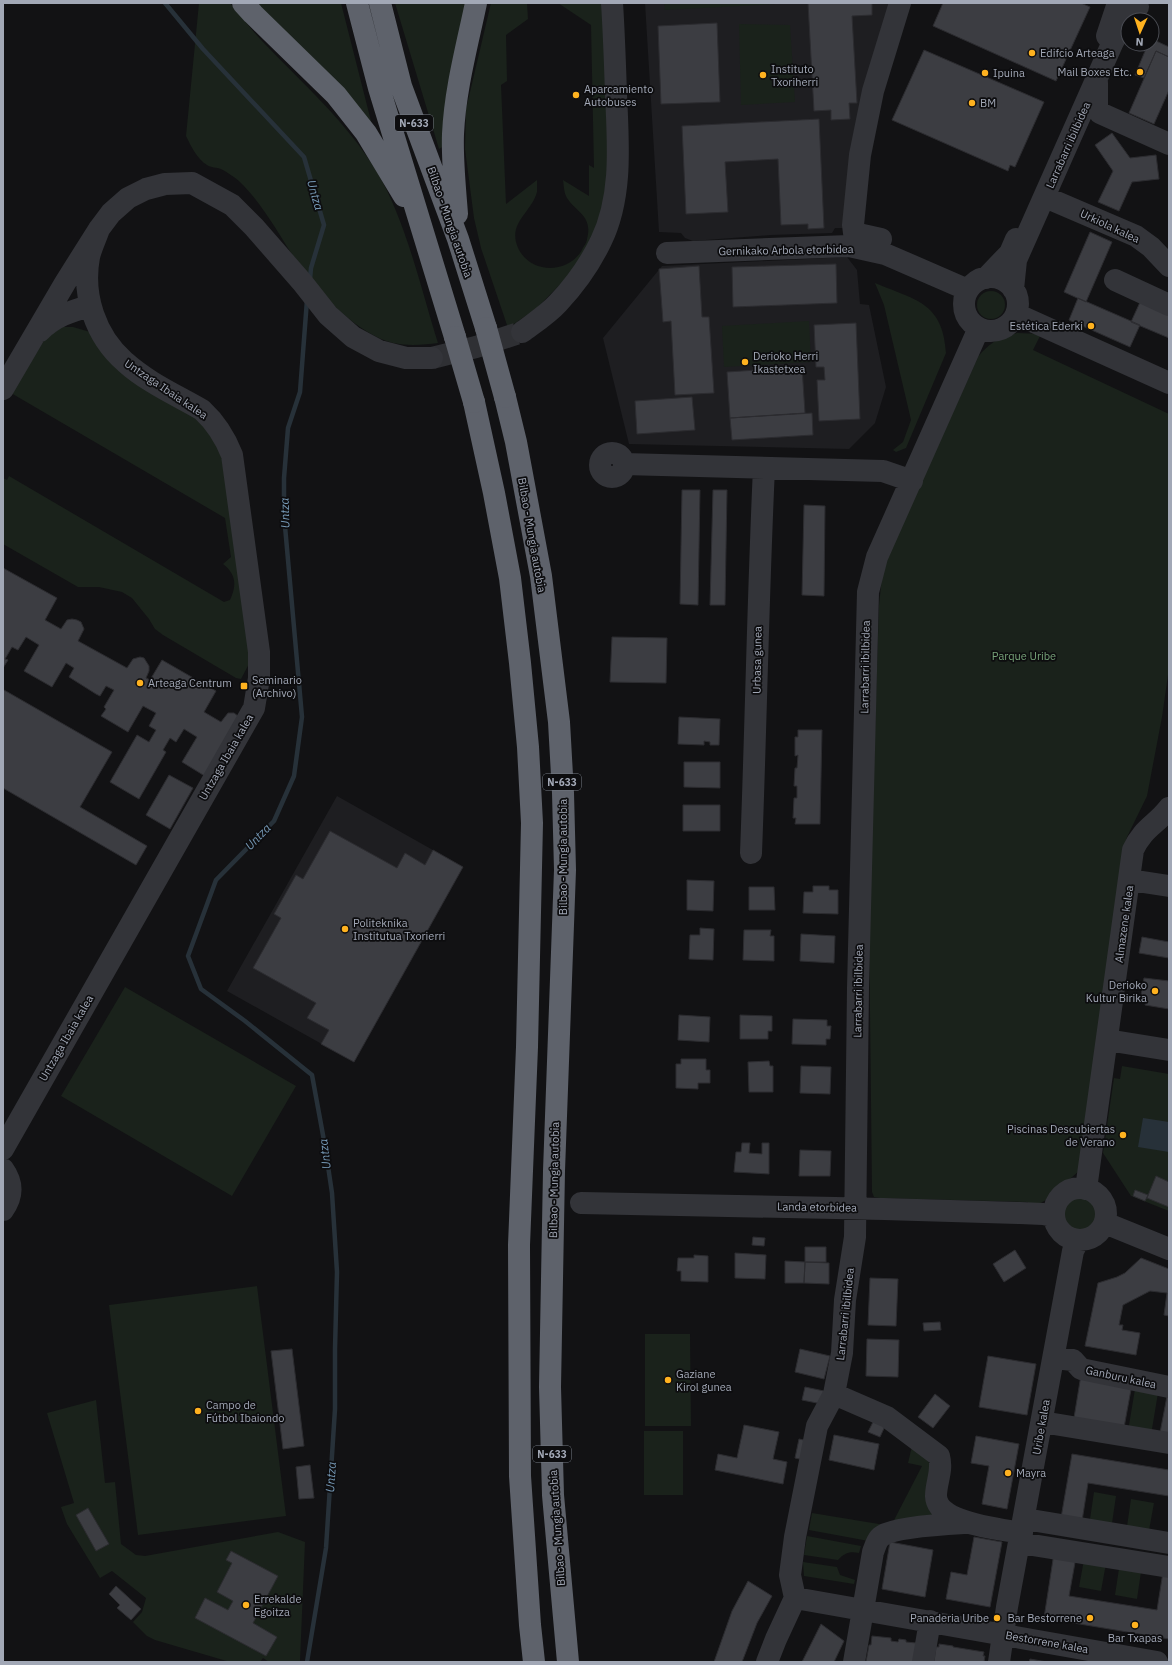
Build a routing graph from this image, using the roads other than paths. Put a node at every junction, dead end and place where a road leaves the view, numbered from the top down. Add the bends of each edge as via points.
1 (243, 3) edge
2 (357, 3) edge
3 (380, 3) edge
4 (476, 3) edge
5 (612, 3) edge
6 (900, 3) edge
7 (1135, 4) edge
8 (1097, 80) junction
9 (1169, 144) edge
10 (1045, 197) junction
11 (422, 227) junction
12 (99, 228) junction
13 (458, 239) junction
14 (667, 253) dead end
15 (885, 254) junction
16 (1169, 266) edge
17 (986, 278) junction
18 (1115, 280) dead end
19 (1013, 289) junction
20 (968, 290) junction
21 (1169, 305) edge
22 (90, 306) junction
23 (1016, 314) junction
24 (979, 328) junction
25 (522, 332) tunnel mouth
26 (28, 346) junction
27 (432, 358) tunnel mouth
28 (1169, 383) edge
29 (3, 389) edge
30 (624, 464) dead end
31 (764, 468) junction
32 (912, 481) junction
33 (1169, 808) edge
34 (751, 852) dead end
35 (1130, 880) junction
36 (1169, 886) edge
37 (1107, 1040) junction
38 (1169, 1050) edge
39 (3, 1149) edge
40 (3, 1169) edge
41 (1086, 1189) junction
42 (581, 1203) dead end
43 (855, 1208) junction
44 (3, 1210) edge
45 (1053, 1216) junction
46 (1105, 1223) junction
47 (1078, 1241) junction
48 (1169, 1249) edge
49 (1054, 1358) junction
50 (1169, 1387) edge
51 (834, 1394) junction
52 (1042, 1422) junction
53 (1169, 1444) edge
54 (965, 1523) junction
55 (1022, 1532) junction
56 (1169, 1543) edge
57 (1169, 1567) edge
58 (795, 1598) junction
59 (863, 1610) junction
60 (930, 1621) junction
61 (1004, 1634) junction
62 (1089, 1656) edge
63 (534, 1662) edge
64 (568, 1662) edge
65 (767, 1662) edge
66 (854, 1662) edge
67 (924, 1662) edge
68 (999, 1662) edge
69 (1154, 1662) edge

1 - 11 highway via 340,100 366,133
2 - 11 highway, N-633 via 379,88
3 - 13 highway, Bilbao - Mungia autobia / N-633 via 401,86
4 - 13 highway via 456,102 453,134
5 - 25 street via 618,163 616,190 608,221 588,264 573,285 557,305
6 - 15 street via 870,105 860,155 853,226 854,233 890,242
7 - 8 street, Larrabarri ibilbidea via 1122,24
7 - 17 street, Larrabarri ibilbidea via 1105,42 1010,253
8 - 9 street via 1097,107 1100,113
8 - 10 street, Larrabarri ibilbidea
10 - 16 street, Urkiola kalea via 1136,236
10 - 19 street, Larrabarri ibilbidea via 1016,260
11 - 63 highway, N-633, bridge via 474,402 494,493 510,578 528,747 532,831 519,1245 520,1476
12 - 22 street, Untzaga Ibaia kalea via 89,257 87,294
12 - 26 street
12 - 27 street via 111,212 128,198 146,189 165,184 192,184 232,205 302,282 328,315 354,337 379,351 406,358
13 - 64 highway, Bilbao - Mungia autobia / N-633, bridge via 486,328 516,442 541,576 560,730 565,870 554,1171 550,1387 553,1495
14 - 15 street, Gernikako Arbola etorbidea via 849,246
15 - 20 street, Gernikako Arbola etorbidea
17 - 19 street via 1001,280
17 - 20 street
18 - 21 street
19 - 23 street via 1017,296
20 - 24 street via 964,308 972,323
22 - 26 street via 59,316 47,324
22 - 39 street, Untzaga Ibaia kalea via 103,335 124,361 144,376 202,410 214,422 232,455 259,652 259,678 254,708
23 - 24 street via 1012,321 997,331
23 - 28 street
24 - 32 street, Larrabarri ibilbidea
26 - 29 street
30 - 31 street
31 - 32 street via 883,471
31 - 34 street, Urbasa gunea
32 - 43 street, Larrabarri ibilbidea via 877,556 868,592
33 - 35 street, Almazene kalea via 1138,839 1132,857
35 - 36 street
35 - 37 street, Almazene kalea
37 - 38 street
37 - 41 street, Almazene kalea
40 - 44 street via 11,1185 11,1194
41 - 45 street via 1078,1188 1063,1194 1057,1200
41 - 46 street via 1093,1191 1103,1202 1107,1216
42 - 43 street, Landa etorbidea
43 - 45 street, Landa etorbidea
43 - 51 street, Larrabarri ibilbidea via 855,1237 844,1300 842,1353
45 - 47 street via 1058,1230 1070,1239
46 - 47 street via 1094,1237
46 - 48 street
47 - 49 street, Uribe kalea via 1073,1251
49 - 50 street, Ganburu kalea via 1074,1360 1081,1369
49 - 52 street, Uribe kalea
51 - 54 street via 887,1417 939,1456 941,1465 936,1497 945,1511
51 - 58 street, Larrabarri ibilbidea via 817,1426 795,1537 790,1575
52 - 53 street
52 - 55 street, Uribe kalea
54 - 55 street
54 - 59 street via 939,1524 895,1531 882,1536 873,1552
55 - 56 street
55 - 57 street
55 - 61 street, Uribe kalea
58 - 59 street, Bestorrene kalea
58 - 65 street
59 - 60 street, Bestorrene kalea
59 - 66 street
60 - 61 street, Bestorrene kalea
60 - 67 street
61 - 62 street, Bestorrene kalea
61 - 68 street, Uribe kalea
62 - 69 street, Bestorrene kalea

